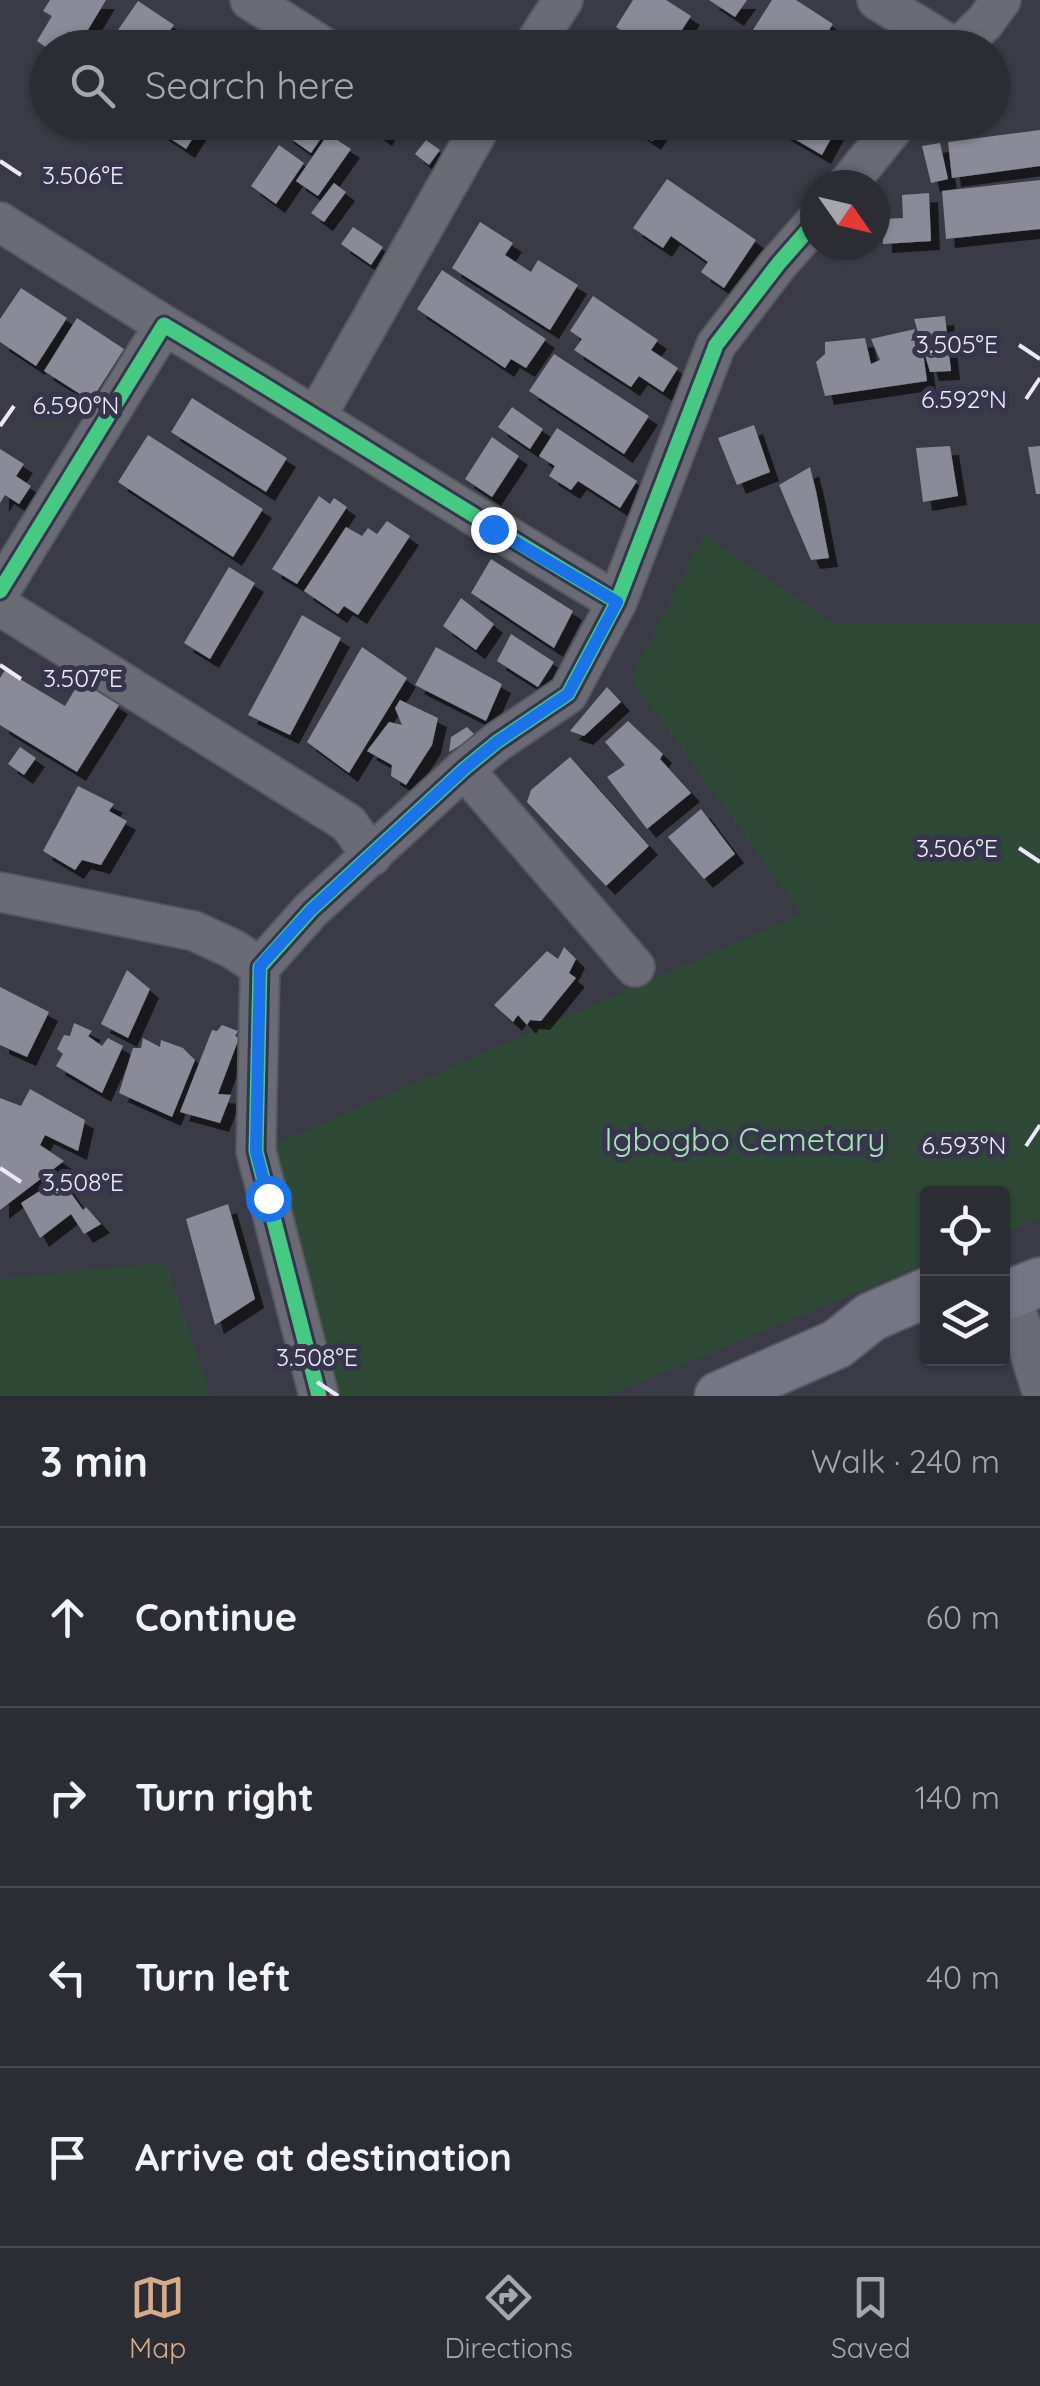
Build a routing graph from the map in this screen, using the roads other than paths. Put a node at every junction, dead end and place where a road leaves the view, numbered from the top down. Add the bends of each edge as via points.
1 (250, 0) edge
2 (562, 0) edge
3 (877, 0) edge
4 (1000, 0) edge
5 (297, 30) edge
6 (543, 30) edge
7 (927, 30) edge
8 (976, 30) edge
9 (460, 140) edge
10 (884, 140) edge
11 (860, 170) edge
12 (0, 222) edge
13 (800, 239) edge
14 (164, 325) junction
15 (317, 415) junction
16 (0, 591) edge
17 (617, 602) junction
18 (0, 606) edge
19 (464, 769) junction
20 (372, 856) junction
21 (0, 892) edge
22 (260, 966) junction
23 (635, 967) dead end
24 (1040, 1248) edge
25 (1014, 1284) edge
26 (920, 1296) edge
27 (920, 1328) edge
28 (837, 1344) junction
29 (1040, 1386) edge
30 (319, 1396) edge
31 (718, 1396) edge

1 - 5 street
2 - 6 street
3 - 7 street
4 - 8 street
9 - 15 street
10 - 11 street
12 - 14 street
13 - 17 street via 716,346
14 - 15 street
14 - 16 street
15 - 17 street
17 - 19 street via 568,694
18 - 20 street via 348,822
19 - 20 street
19 - 23 street
20 - 22 street
21 - 22 street via 194,931
22 - 30 street via 256,1151
24 - 25 main road
25 - 29 street
26 - 28 main road via 871,1318
27 - 28 main road via 880,1341
28 - 31 main road

